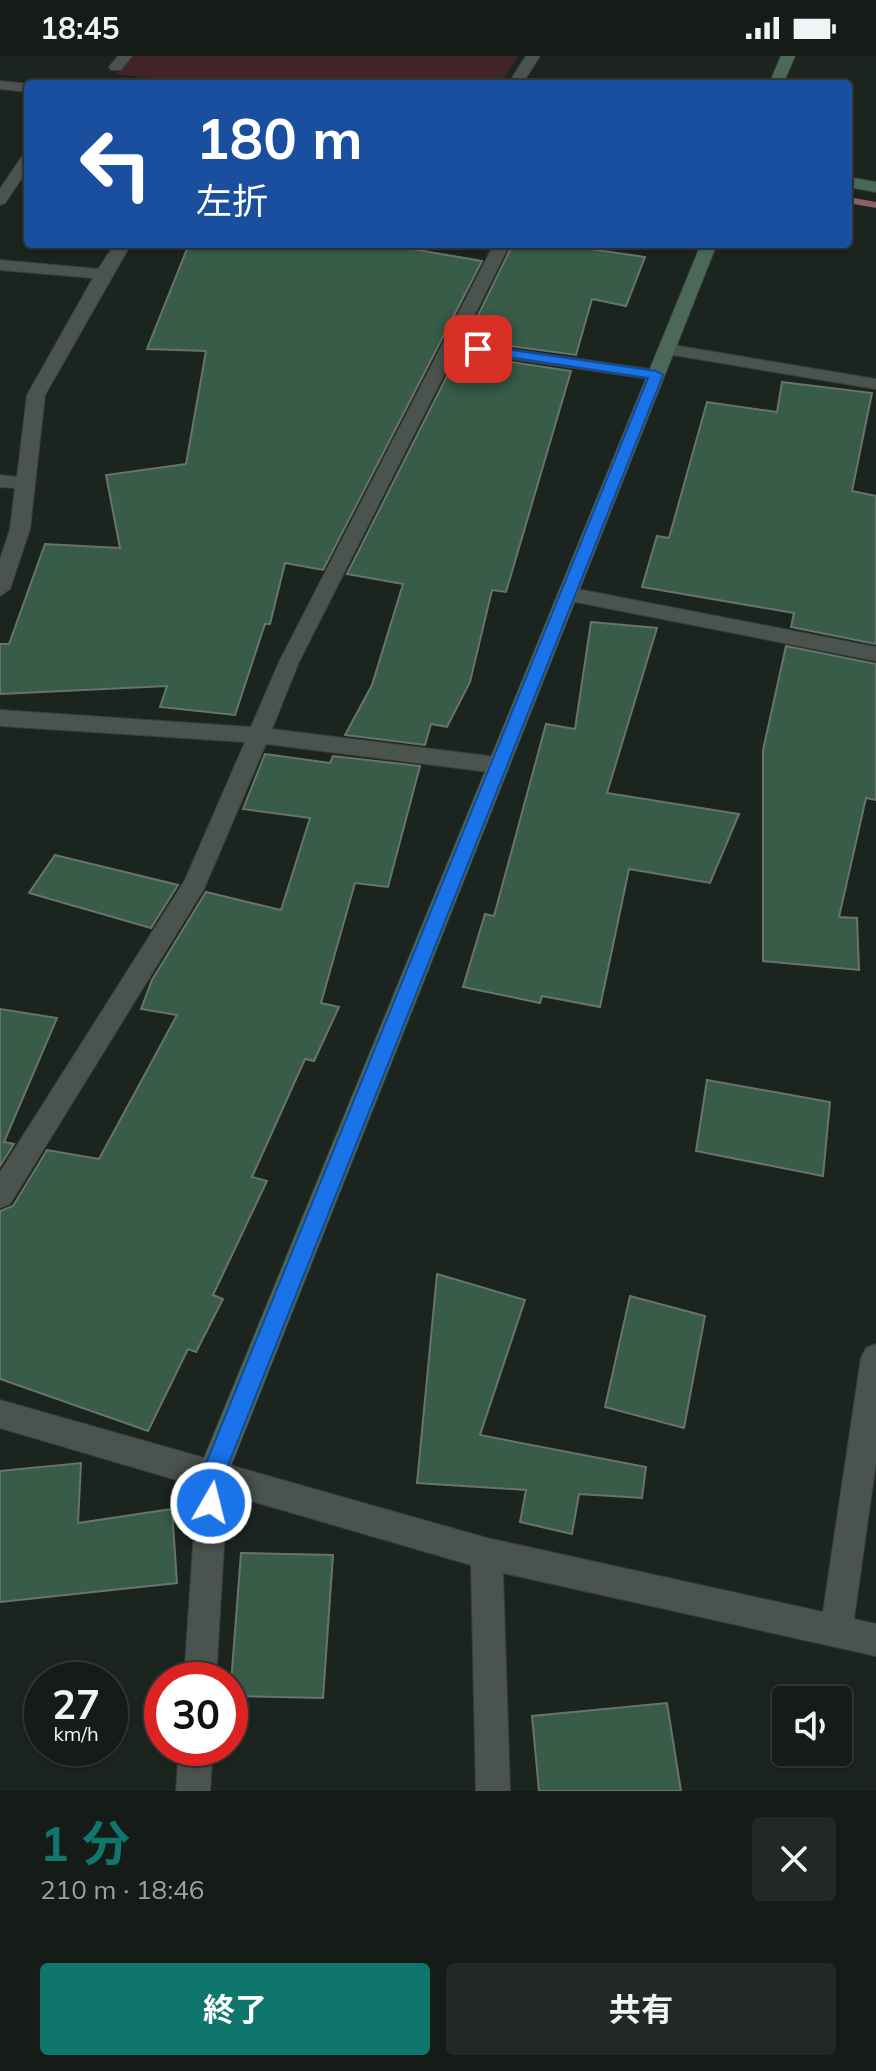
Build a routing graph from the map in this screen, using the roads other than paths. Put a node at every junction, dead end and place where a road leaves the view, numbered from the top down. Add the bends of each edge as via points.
1 (533, 56) edge
2 (788, 56) edge
3 (518, 80) edge
4 (778, 80) edge
5 (0, 85) edge
6 (24, 88) edge
7 (24, 164) edge
8 (852, 183) edge
9 (876, 187) edge
10 (0, 200) edge
11 (120, 248) edge
12 (500, 248) edge
13 (707, 248) edge
14 (0, 265) edge
15 (103, 274) junction
16 (449, 345) junction
17 (667, 349) junction
18 (656, 375) junction
19 (876, 384) edge
20 (0, 481) edge
21 (26, 484) junction
22 (0, 589) edge
23 (567, 594) junction
24 (876, 654) edge
25 (0, 718) edge
26 (258, 735) junction
27 (497, 765) junction
28 (0, 1196) edge
29 (876, 1358) edge
30 (0, 1414) edge
31 (213, 1473) junction
32 (487, 1554) junction
33 (836, 1633) junction
34 (876, 1640) edge
35 (201, 1662) edge
36 (195, 1766) edge
37 (193, 1791) edge
38 (493, 1791) edge

1 - 3 street
2 - 4 street
5 - 6 street
7 - 10 street
8 - 9 street
11 - 15 street
12 - 16 street
13 - 17 street
14 - 15 street
15 - 21 street via 36,395
16 - 18 street
16 - 26 street via 289,662
17 - 18 street
17 - 19 street
18 - 23 street
20 - 21 street
21 - 22 street via 20,529
23 - 24 street
23 - 27 street
25 - 26 street
26 - 27 street
26 - 28 street via 196,883
27 - 31 street
29 - 33 street
30 - 31 street
31 - 32 street
31 - 35 street
32 - 33 street
32 - 38 street
33 - 34 street
36 - 37 street

